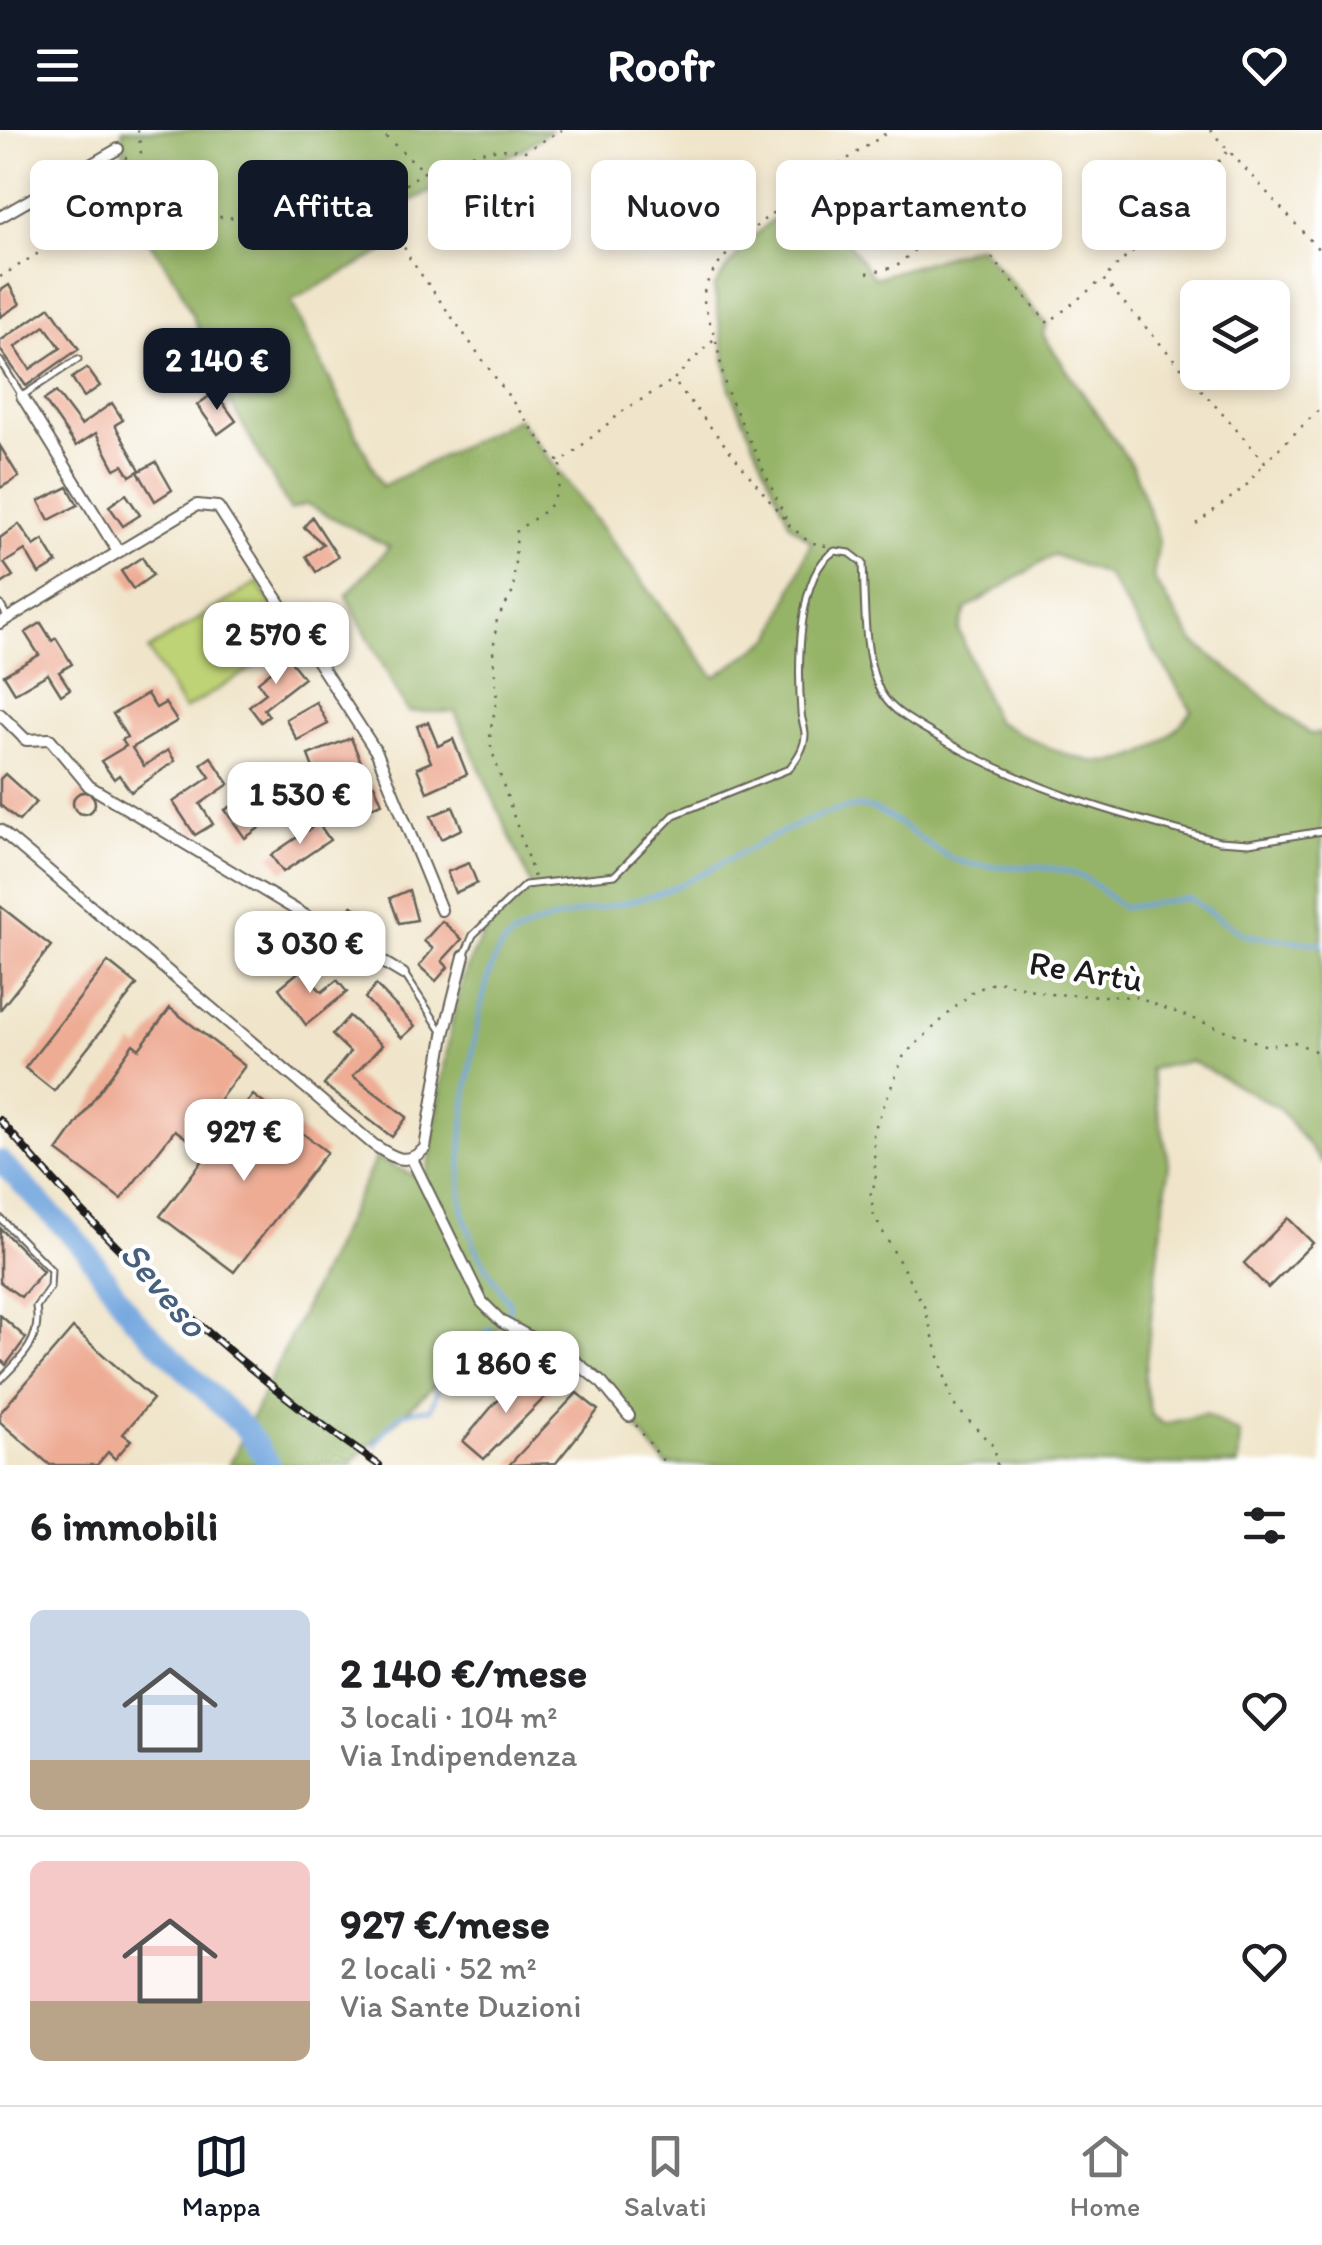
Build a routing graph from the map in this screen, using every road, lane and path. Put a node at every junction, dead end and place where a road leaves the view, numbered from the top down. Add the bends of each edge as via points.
1 (138, 130) edge
2 (378, 130) edge
3 (562, 130) edge
4 (890, 130) edge
5 (1210, 130) edge
6 (118, 149) joint
7 (1227, 152) junction
8 (128, 160) edge
9 (142, 160) edge
10 (423, 170) junction
11 (408, 182) edge
12 (0, 216) edge
13 (43, 250) edge
14 (407, 250) edge
15 (1322, 253) edge
16 (866, 273) dead end
17 (0, 277) edge
18 (1103, 279) junction
19 (715, 338) junction
20 (78, 359) dead end
21 (0, 361) edge
22 (673, 380) junction
23 (22, 396) junction
24 (1322, 408) edge
25 (562, 462) junction
26 (1264, 462) junction
27 (789, 524) junction
28 (1196, 524) dead end
29 (117, 550) junction
30 (835, 550) junction
31 (0, 604) edge
32 (4, 620) edge
33 (0, 714) edge
34 (0, 830) edge
35 (1322, 830) edge
36 (536, 882) junction
37 (442, 910) dead end
38 (464, 956) joint
39 (403, 974) joint
40 (444, 1035) junction
41 (1322, 1054) edge
42 (412, 1159) junction
43 (0, 1218) edge
44 (0, 1380) edge
45 (629, 1416) joint
46 (666, 1465) edge
47 (997, 1465) edge

1 - 9 path
2 - 10 path
3 - 10 path via 525,151 504,146
4 - 19 path via 718,260 703,295
5 - 7 path
6 - 8 path
6 - 12 street
7 - 15 path
7 - 18 path
10 - 11 path
13 - 17 path
14 - 25 path
16 - 18 path via 896,268 930,236 960,232 982,246 1048,323
18 - 26 path
19 - 22 path
19 - 27 path via 726,390
20 - 23 lane
21 - 23 lane
22 - 25 path
22 - 27 path
23 - 29 street
24 - 26 path
25 - 36 path via 560,490 549,509 517,530 513,592 497,619 493,651 497,700 491,748
26 - 28 path via 1245,487
27 - 30 path via 809,542
29 - 32 street
29 - 37 street via 197,504 218,507 377,753
30 - 35 lane via 862,563 868,635 884,697 972,756 1027,784 1218,841
30 - 36 lane via 820,564 804,600 805,734 789,769 674,815 615,875
31 - 32 lane
33 - 39 street via 26,740 50,739 90,786 117,804
34 - 42 street via 374,1145 400,1160
36 - 38 lane via 510,895 473,935
38 - 40 street
39 - 40 lane
40 - 42 street via 428,1138
41 - 47 path, Re Artù via 1294,1042 1266,1046 1135,997 1049,994 998,980 972,992 904,1054 873,1133 874,1216 924,1306 953,1404 994,1448
42 - 45 street via 482,1302 502,1322 576,1362
43 - 44 lane via 51,1270 29,1352
45 - 46 path

